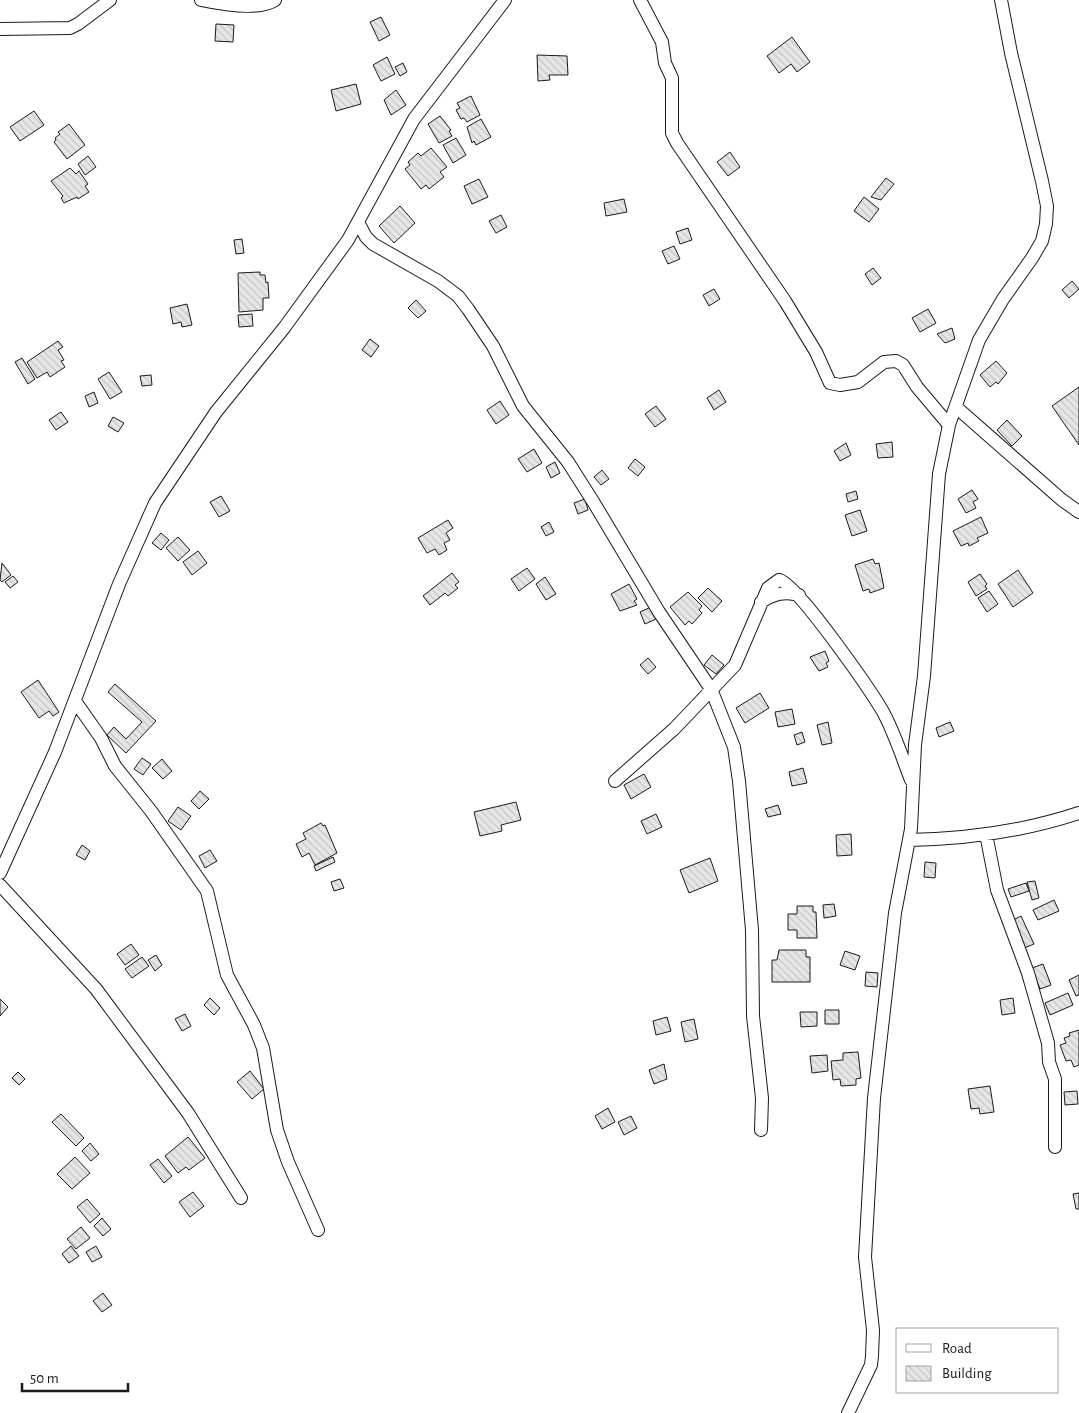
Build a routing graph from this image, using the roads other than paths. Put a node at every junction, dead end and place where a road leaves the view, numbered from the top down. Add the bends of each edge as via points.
1 (110, 0) edge
2 (201, 0) edge
3 (275, 0) edge
4 (505, 0) edge
5 (640, 0) edge
6 (1001, 0) edge
7 (0, 30) edge
8 (358, 222) junction
9 (956, 407) junction
10 (949, 425) junction
11 (1079, 512) edge
12 (710, 689) junction
13 (75, 701) junction
14 (615, 781) dead end
15 (912, 782) junction
16 (1079, 812) edge
17 (986, 834) junction
18 (909, 840) junction
19 (0, 873) edge
20 (0, 885) edge
21 (761, 1130) dead end
22 (1055, 1147) dead end
23 (241, 1198) dead end
24 (318, 1230) dead end
25 (848, 1413) edge

1 - 7 street via 70,28
2 - 3 street via 244,7 265,5
4 - 8 street via 414,119
5 - 10 street via 662,42 665,63 672,78 672,133 676,143 785,301 816,352 830,383 858,382 884,362 896,362 903,365
6 - 9 street via 1047,206 1046,224 1032,258 979,340
8 - 12 street via 373,244 458,296 493,346 523,406 568,462
8 - 13 street via 284,328 216,412 155,504 119,584
9 - 10 street
9 - 11 street
10 - 15 street via 939,474
12 - 14 street via 674,729
12 - 15 street via 735,665 761,602 787,592 799,595 882,711
12 - 21 street via 734,747 739,781 752,930 753,1016 762,1098
13 - 19 street
13 - 24 street via 101,738 115,766 207,891 227,974 254,1025 262,1048 276,1130
15 - 18 street
16 - 17 street via 1040,825
17 - 18 street via 942,840
17 - 22 street via 997,890 1028,973 1048,1043 1055,1079
18 - 25 street via 895,913 874,1098 865,1257 872,1356 871,1365
20 - 23 street via 96,989 188,1113

